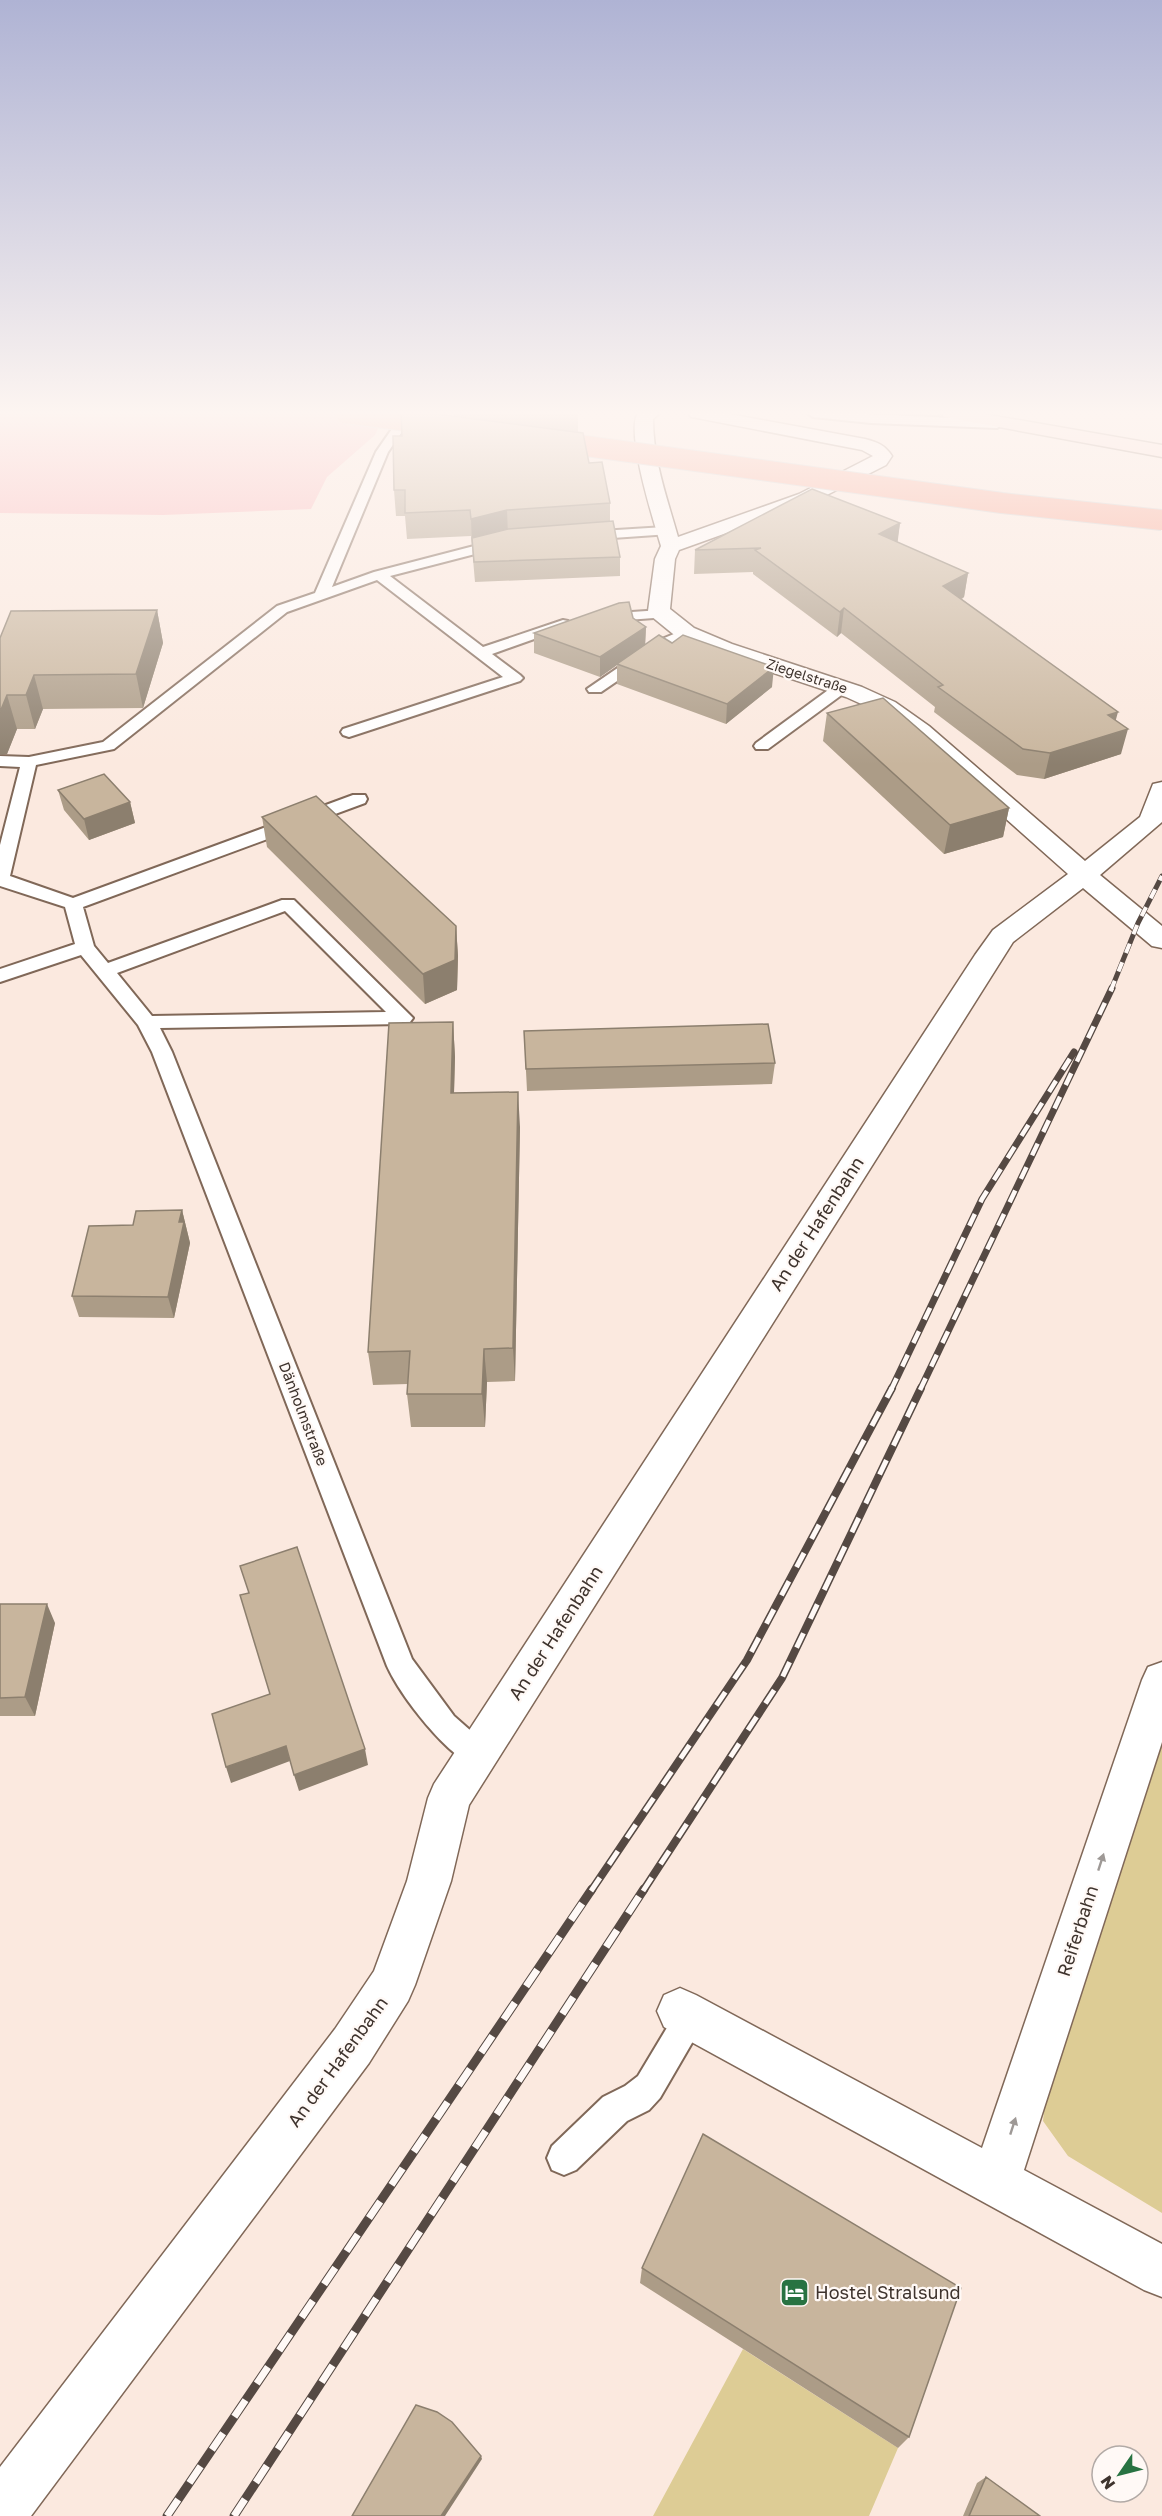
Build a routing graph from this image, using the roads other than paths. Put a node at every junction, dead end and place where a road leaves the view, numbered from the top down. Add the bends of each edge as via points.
1 (349, 530) edge
2 (666, 530) edge
3 (697, 530) edge
4 (569, 537) edge
5 (668, 539) junction
6 (518, 541) edge
7 (379, 575) junction
8 (321, 595) junction
9 (663, 614) junction
10 (686, 633) junction
11 (482, 652) junction
12 (841, 688) junction
13 (595, 690) dead end
14 (349, 732) dead end
15 (762, 746) dead end
16 (0, 761) edge
17 (29, 762) junction
18 (1162, 789) edge
19 (359, 800) dead end
20 (1083, 874) junction
21 (0, 880) edge
22 (73, 904) junction
23 (1162, 940) edge
24 (85, 947) junction
25 (104, 971) junction
26 (0, 976) edge
27 (147, 1022) junction
28 (1162, 1680) edge
29 (478, 1755) junction
30 (685, 2014) joint
31 (564, 2158) dead end
32 (995, 2182) junction
33 (1162, 2272) edge
34 (0, 2512) edge

1 - 8 lane
2 - 5 street
3 - 5 street
4 - 5 lane
5 - 9 street via 659,611
6 - 7 lane
7 - 8 lane
7 - 11 lane
8 - 17 lane via 282,609 108,746
9 - 10 street, Ziegelstraße
9 - 11 lane via 582,619
10 - 12 street, Ziegelstraße
10 - 13 lane via 662,644
11 - 14 lane via 515,678
12 - 15 lane
12 - 20 street, Ziegelstraße via 887,707 921,731
16 - 17 lane
17 - 21 lane
18 - 20 street, An der Hafenbahn via 1151,819
19 - 22 lane
20 - 23 street, Ziegelstraße
20 - 29 street, An der Hafenbahn via 1004,936 985,961
21 - 22 lane
22 - 24 lane
24 - 25 lane, Dänholmstraße
24 - 26 lane
25 - 27 lane, Dänholmstraße
25 - 27 lane via 288,904 403,1018
27 - 29 lane, Dänholmstraße via 401,1666 444,1725
32 -> 28 street, Reiferbahn
29 - 34 street, An der Hafenbahn via 449,1798 429,1881 392,1985 352,2046
30 - 31 lane via 650,2087 615,2109
30 - 32 street
32 - 33 street

